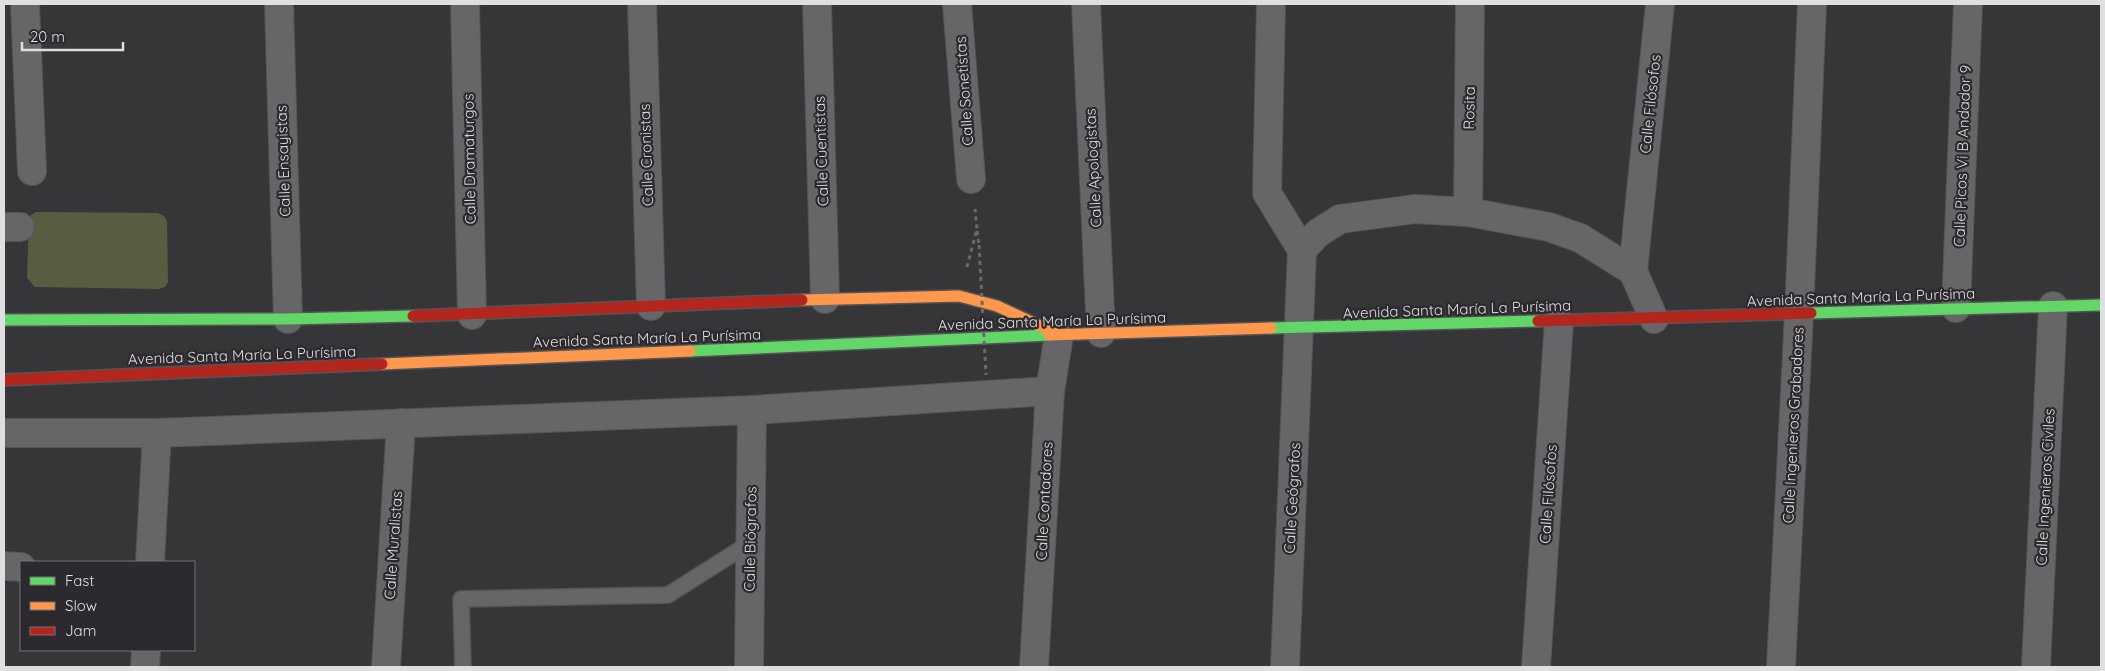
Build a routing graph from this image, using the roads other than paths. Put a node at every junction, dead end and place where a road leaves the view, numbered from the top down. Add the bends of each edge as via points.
1 (25, 4) edge
2 (279, 4) edge
3 (465, 4) edge
4 (642, 4) edge
5 (817, 4) edge
6 (958, 4) edge
7 (1086, 4) edge
8 (1271, 4) edge
9 (1470, 4) edge
10 (1660, 4) edge
11 (1812, 4) edge
12 (1968, 4) edge
13 (32, 171) dead end
14 (971, 179) road end
15 (1468, 212) junction
16 (1302, 250) junction
17 (1634, 271) junction
18 (825, 299) junction
19 (2101, 305) edge
20 (651, 306) junction
21 (2053, 306) junction
22 (1956, 308) junction
23 (1799, 314) junction
24 (472, 315) junction
25 (288, 319) junction
26 (1654, 319) junction
27 (4, 320) edge
28 (1560, 321) junction
29 (1300, 328) junction
30 (1101, 333) junction
31 (1059, 335) junction
32 (4, 380) edge
33 (1050, 391) junction
34 (752, 410) junction
35 (401, 423) junction
36 (4, 433) edge
37 (157, 434) junction
38 (750, 543) junction
39 (150, 561) edge
40 (4, 566) edge
41 (20, 567) edge
42 (146, 651) edge
43 (146, 667) edge
44 (386, 667) edge
45 (463, 667) edge
46 (749, 667) edge
47 (1034, 667) edge
48 (1285, 667) edge
49 (1536, 667) edge
50 (1781, 667) edge
51 (2036, 667) edge

1 - 13 street
2 - 25 street, Calle Ensayistas
3 - 24 street, Calle Dramaturgos
4 - 20 street, Calle Cronistas
5 - 18 street, Calle Cuentistas
6 - 14 street, Calle Sonetistas
7 - 30 street, Calle Apologistas
8 - 16 street via 1267,193
9 - 15 street, Rosita
10 - 17 street, Calle Filósofos
11 - 23 street, Calle Ingenieros Grabadores
12 - 22 street, Calle Picos Vi B Andador 9
15 - 16 street via 1415,209 1340,219 1318,233
15 - 17 street via 1550,227 1580,238
16 - 29 street, Calle Geógrafos
17 - 26 street, Calle Filósofos
18 - 20 main road
18 - 31 main road via 959,296 996,306
19 - 21 main road, Avenida Santa María La Purísima
20 - 24 main road
21 - 22 main road, Avenida Santa María La Purísima
21 - 51 street, Calle Ingenieros Civiles
22 - 23 main road, Avenida Santa María La Purísima
23 - 26 main road, Avenida Santa María La Purísima
23 - 50 street, Calle Ingenieros Grabadores
24 - 25 main road
25 - 27 main road
26 - 28 main road, Avenida Santa María La Purísima
28 - 29 main road, Avenida Santa María La Purísima
28 - 49 street, Calle Filósofos
29 - 30 main road, Avenida Santa María La Purísima
29 - 48 street, Calle Geógrafos
30 - 31 main road, Avenida Santa María La Purísima
31 - 32 main road, Avenida Santa María La Purísima
31 - 33 street, Calle Contadores
33 - 34 street
33 - 47 street, Calle Contadores
34 - 35 street
34 - 38 street, Calle Biógrafos
35 - 37 street
35 - 44 street, Calle Muralistas
36 - 37 street
37 - 39 street
38 - 45 lane via 668,595 461,599
38 - 46 street, Calle Biógrafos
40 - 41 street
42 - 43 street

